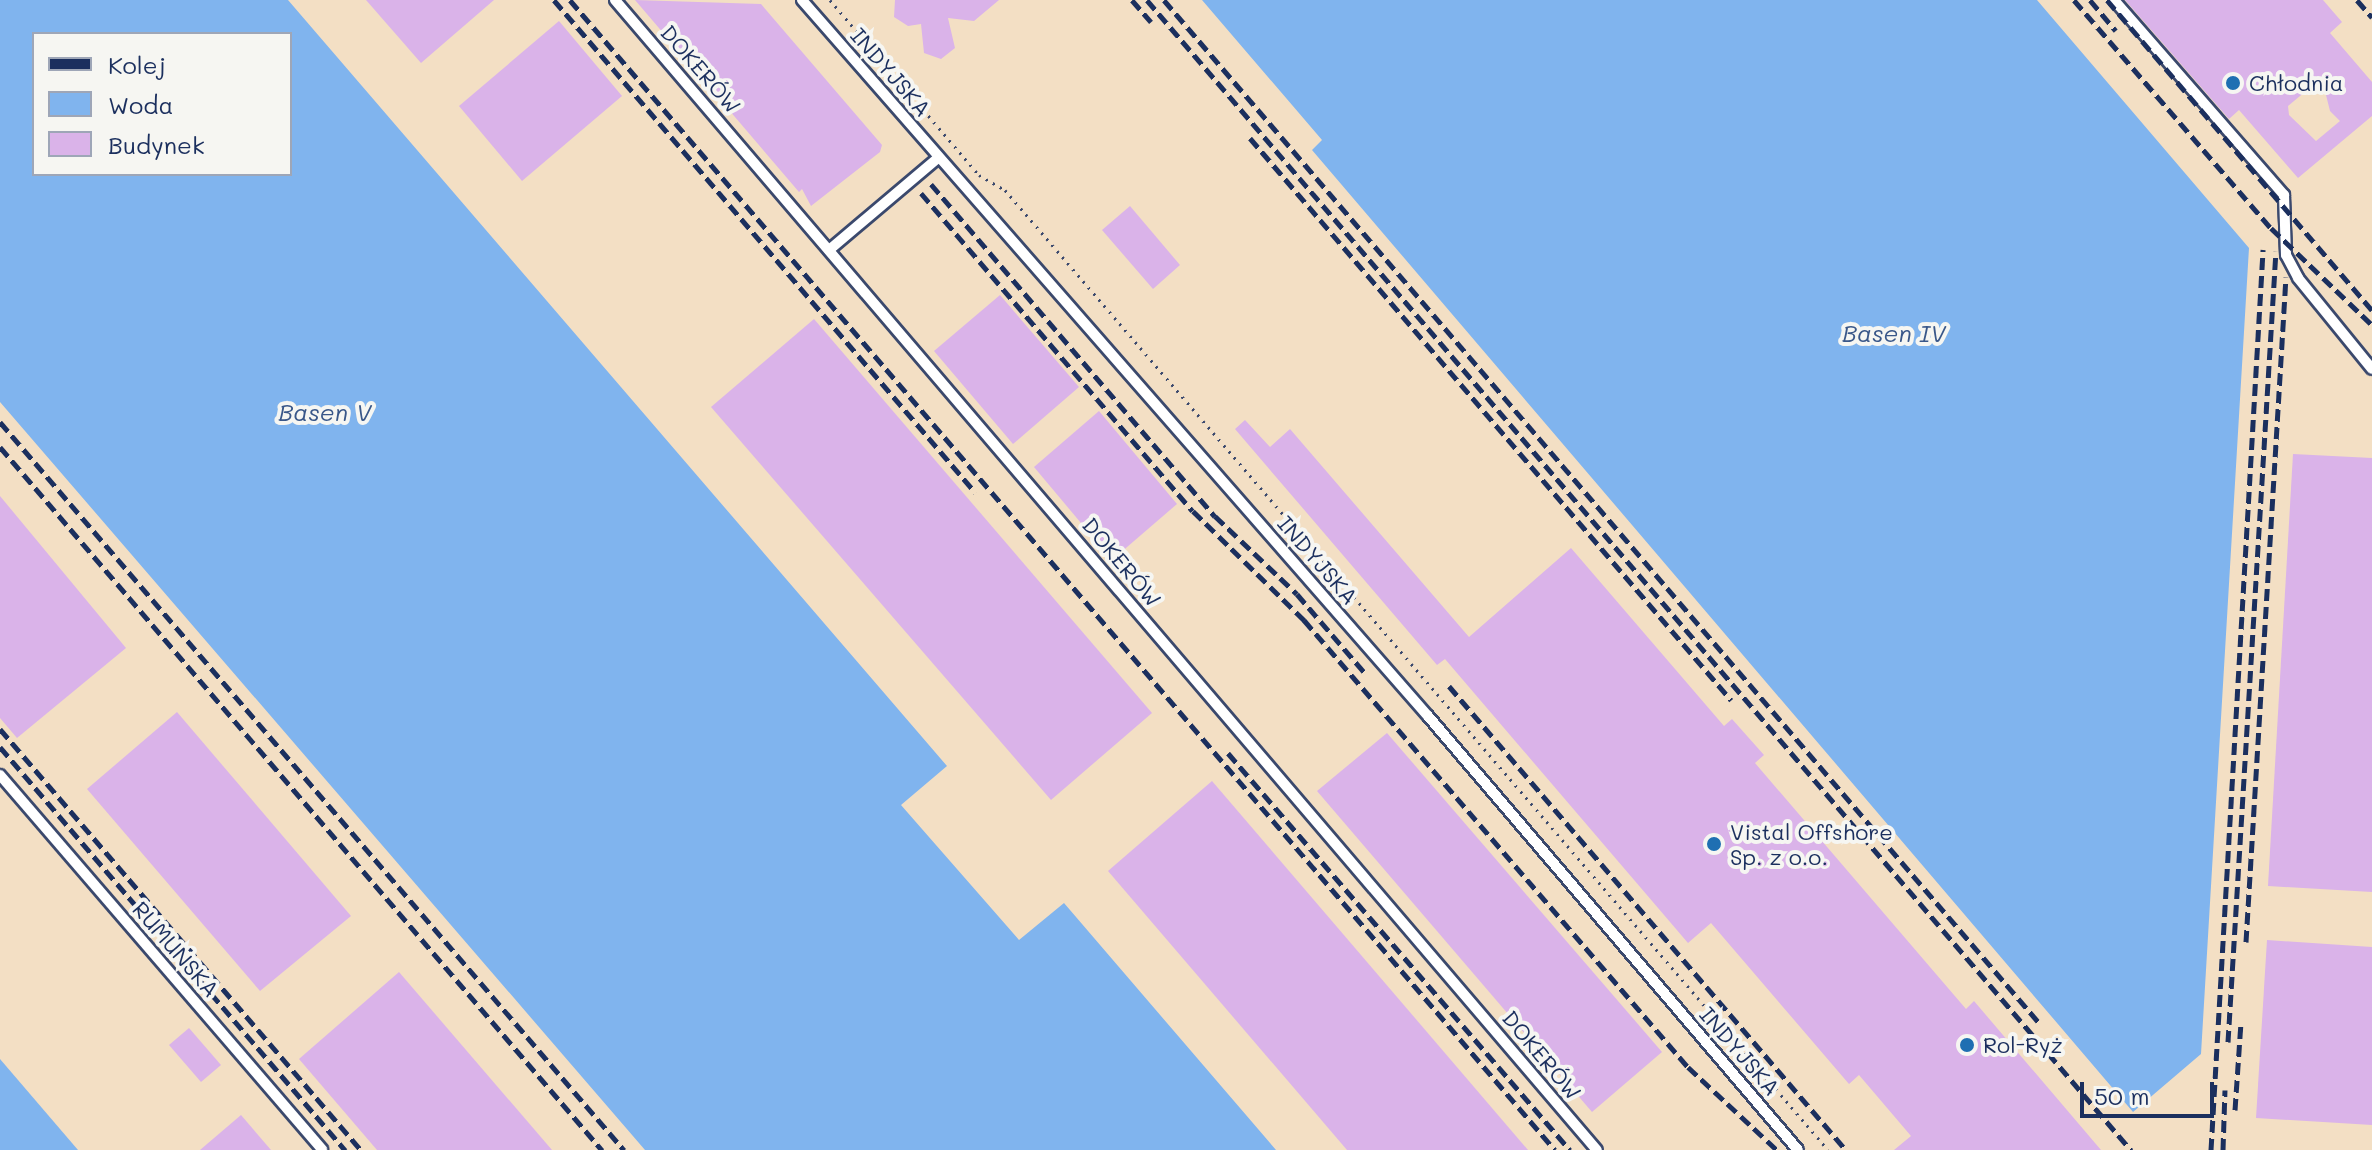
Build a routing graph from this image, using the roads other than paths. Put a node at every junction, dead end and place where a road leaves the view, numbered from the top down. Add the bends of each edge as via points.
1 (615, 0) edge
2 (802, 0) edge
3 (2114, 0) edge
4 (938, 158) junction
5 (829, 250) junction
6 (2372, 369) edge
7 (0, 775) edge
8 (322, 1150) edge
9 (1597, 1150) edge
10 (1798, 1150) edge

1 - 5 lane, DOKERÓW
2 - 4 lane, INDYJSKA
3 - 6 lane via 2284,195 2286,255 2292,267
4 - 5 lane
4 - 10 lane, INDYJSKA via 1428,716
5 - 9 lane, DOKERÓW
7 - 8 lane, RUMUŃSKA

